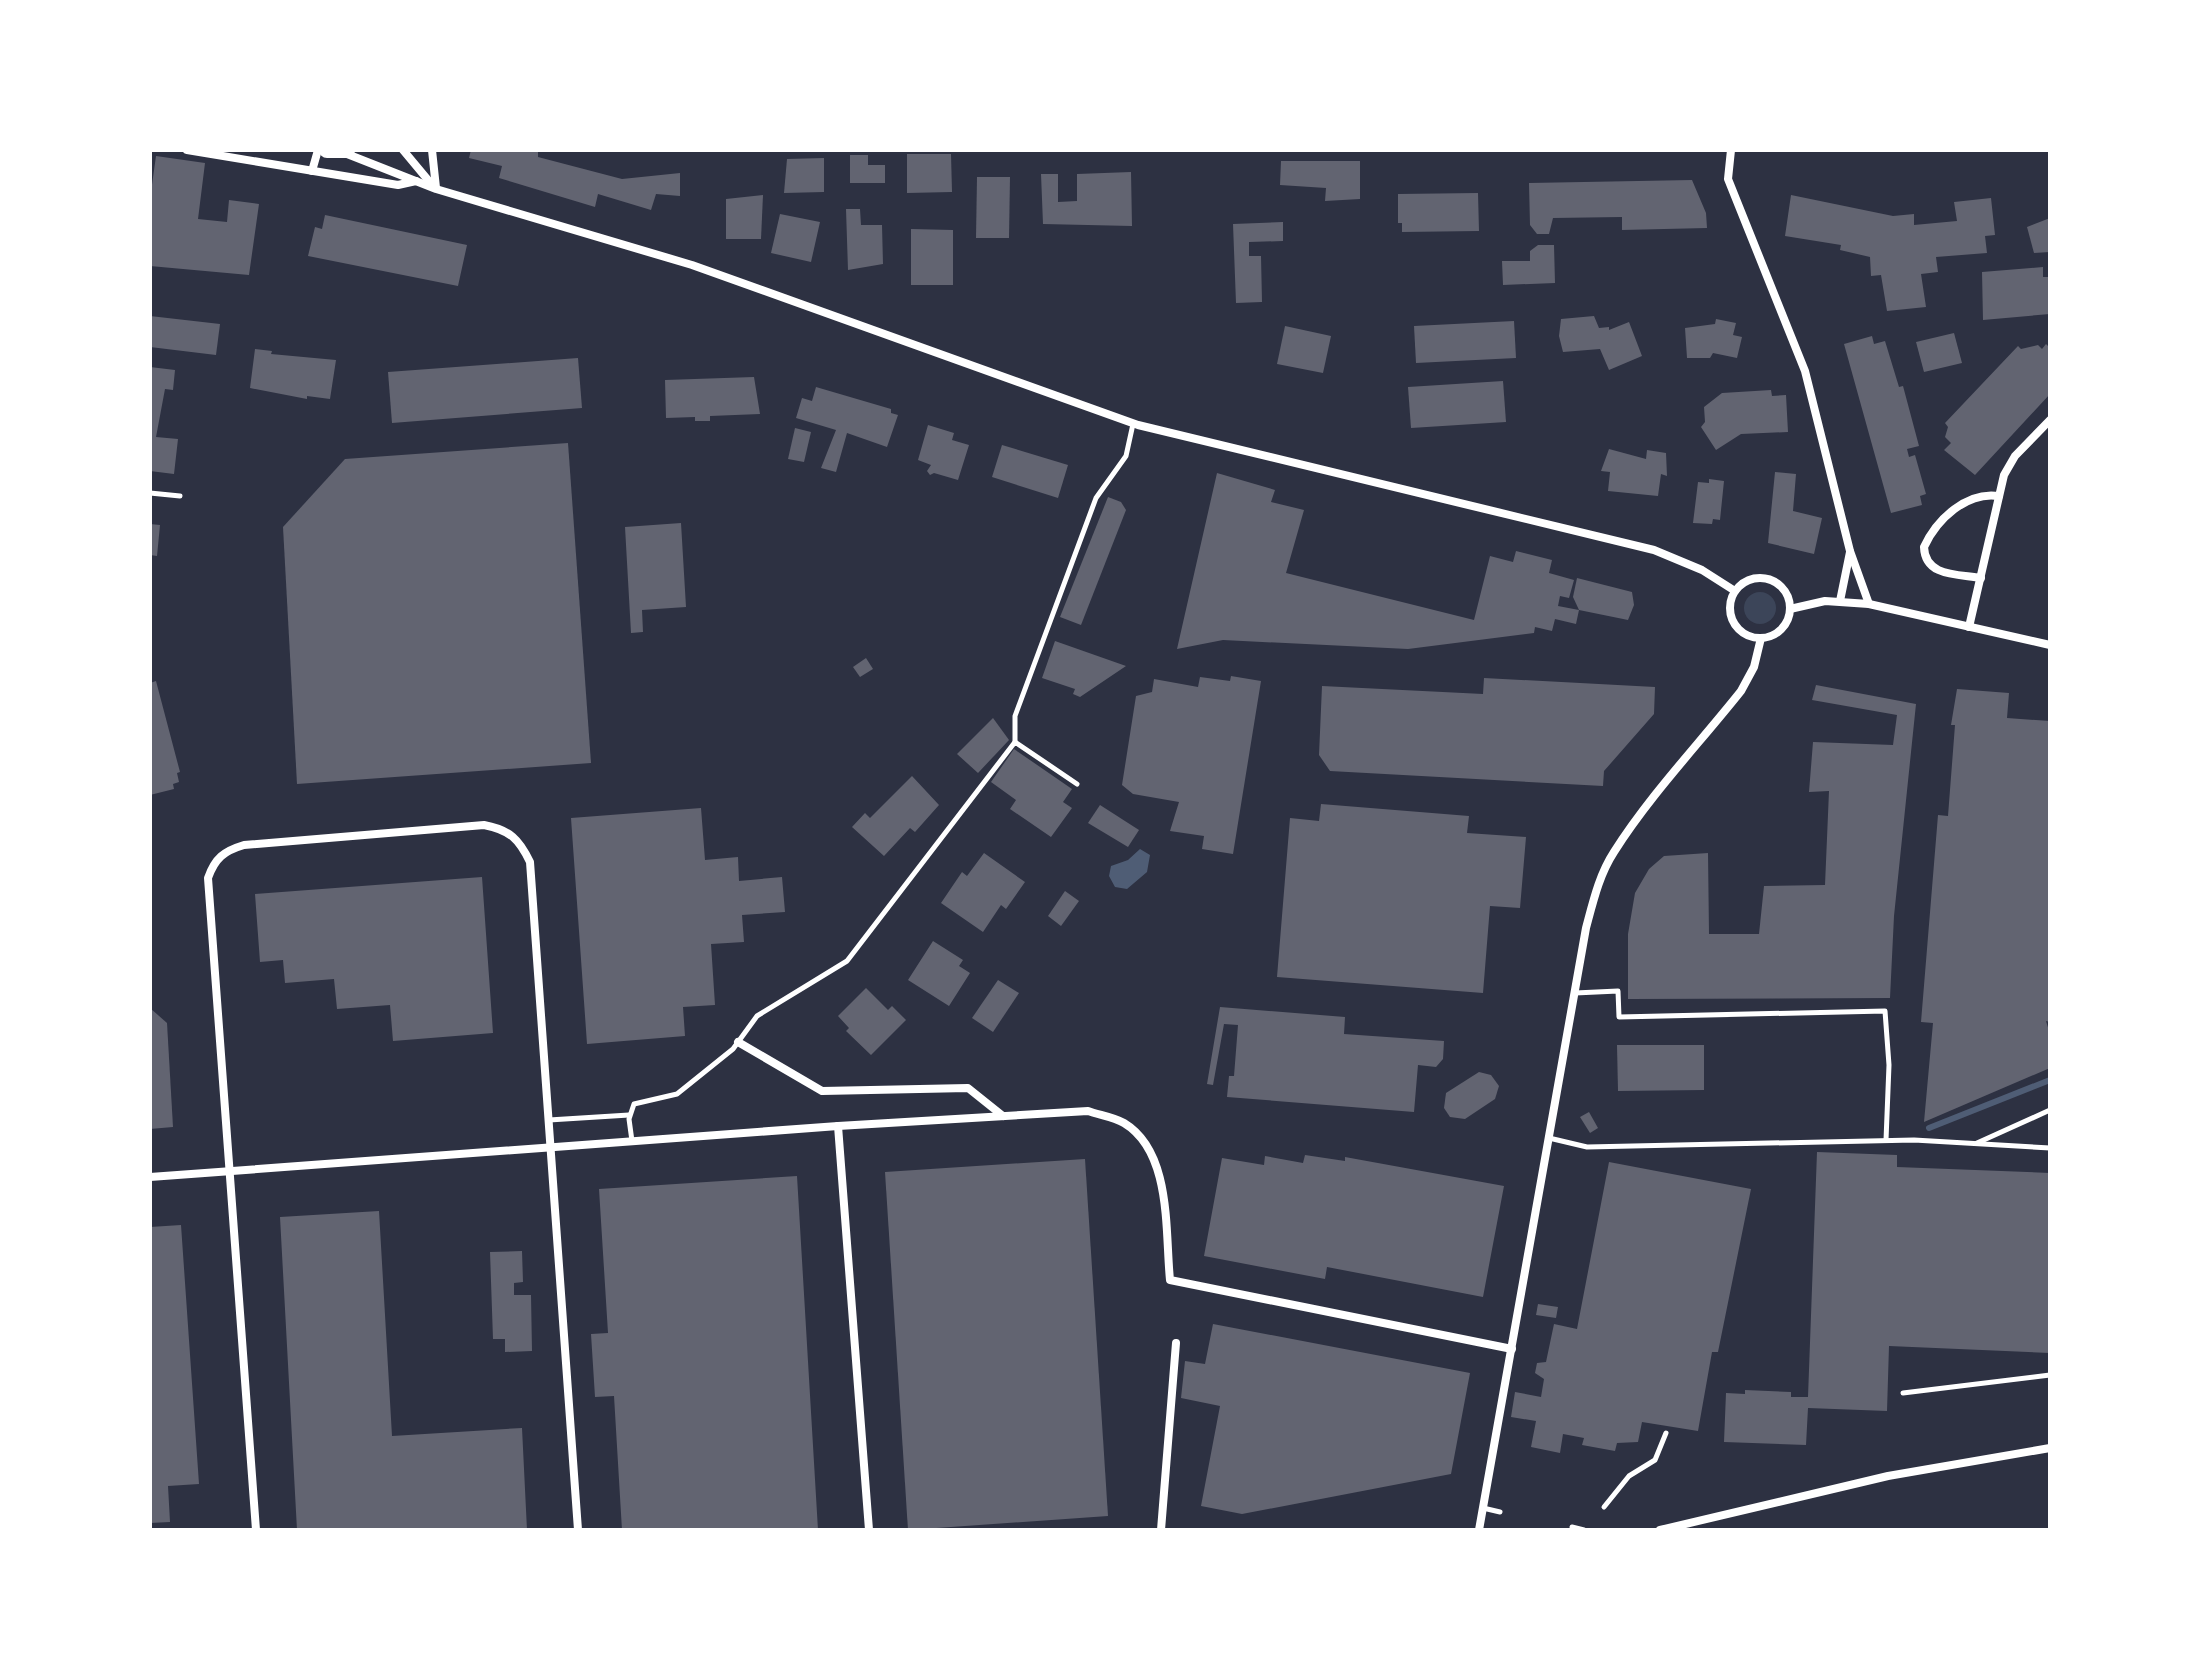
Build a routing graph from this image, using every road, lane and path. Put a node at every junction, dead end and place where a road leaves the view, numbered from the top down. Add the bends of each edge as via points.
1 (187, 150) edge
2 (318, 150) edge
3 (338, 150) edge
4 (403, 150) edge
5 (432, 150) edge
6 (1731, 150) edge
7 (312, 171) junction
8 (416, 181) junction
9 (436, 189) junction
10 (2050, 420) edge
11 (1133, 424) junction
12 (150, 493) edge
13 (180, 496) dead end
14 (1999, 496) junction
15 (1850, 551) junction
16 (1981, 578) junction
17 (1735, 591) junction
18 (1840, 601) junction
19 (1869, 604) junction
20 (1790, 609) junction
21 (1969, 627) junction
22 (1761, 638) junction
23 (2050, 645) edge
24 (1015, 742) junction
25 (1077, 784) dead end
26 (1574, 993) junction
27 (738, 1042) junction
28 (2050, 1110) edge
29 (629, 1115) junction
30 (1004, 1117) junction
31 (548, 1120) junction
32 (838, 1126) junction
33 (1549, 1138) junction
34 (1886, 1140) junction
35 (632, 1142) junction
36 (1976, 1143) junction
37 (550, 1148) junction
38 (2050, 1148) edge
39 (229, 1171) junction
40 (150, 1177) edge
41 (1176, 1343) dead end
42 (1512, 1349) junction
43 (2050, 1375) edge
44 (1903, 1393) dead end
45 (1666, 1433) dead end
46 (2050, 1448) edge
47 (1604, 1507) dead end
48 (1483, 1508) junction
49 (1500, 1512) dead end
50 (1572, 1527) dead end
51 (1685, 1527) edge
52 (256, 1530) edge
53 (578, 1530) edge
54 (869, 1530) edge
55 (1161, 1530) edge
56 (1479, 1530) edge
57 (1584, 1530) edge
58 (1660, 1530) edge

1 - 7 street
2 - 7 street
3 - 8 street
4 - 9 street
5 - 9 street
6 - 15 street via 1728,179 1805,371
7 - 8 street via 398,185
8 - 9 street
9 - 11 street via 692,265
10 - 14 street via 2009,465
11 - 17 street via 1654,550
11 - 24 lane via 1126,456 1096,498 1015,716
12 - 13 lane
14 - 16 street
14 - 16 street via 1969,499 1936,528 1924,547 1933,568
15 - 18 street
15 - 19 street
16 - 21 street
17 - 20 street via 1752,579 1769,579 1786,593
17 - 22 street via 1730,604 1733,623 1742,633
18 - 19 street
18 - 20 street
19 - 21 street
20 - 22 street via 1778,632
21 - 23 street
22 - 26 street via 1741,691 1613,853 1586,928
24 - 25 lane
24 - 27 lane via 847,961 757,1016
26 - 33 street
26 - 34 lane via 1618,991 1619,1017 1885,1011
27 - 29 lane via 677,1094 634,1104
27 - 30 street via 822,1091 968,1088
28 - 36 lane
29 - 31 lane
29 - 35 lane
30 - 32 street
30 - 42 street via 1088,1111 1123,1122 1143,1138 1158,1168 1170,1280
31 - 37 street
31 - 39 street via 530,862 519,839 484,825 244,845 214,861 208,878
32 - 35 street
32 - 54 street
33 - 34 lane via 1587,1147
33 - 42 street
34 - 36 lane
35 - 37 street
36 - 38 lane
37 - 39 street
37 - 53 street
39 - 40 street
39 - 52 street
41 - 55 street
42 - 48 street
43 - 44 lane
45 - 47 lane via 1655,1460 1629,1476
46 - 51 street via 1888,1476
48 - 49 lane
48 - 56 street
50 - 57 lane
51 - 58 street

